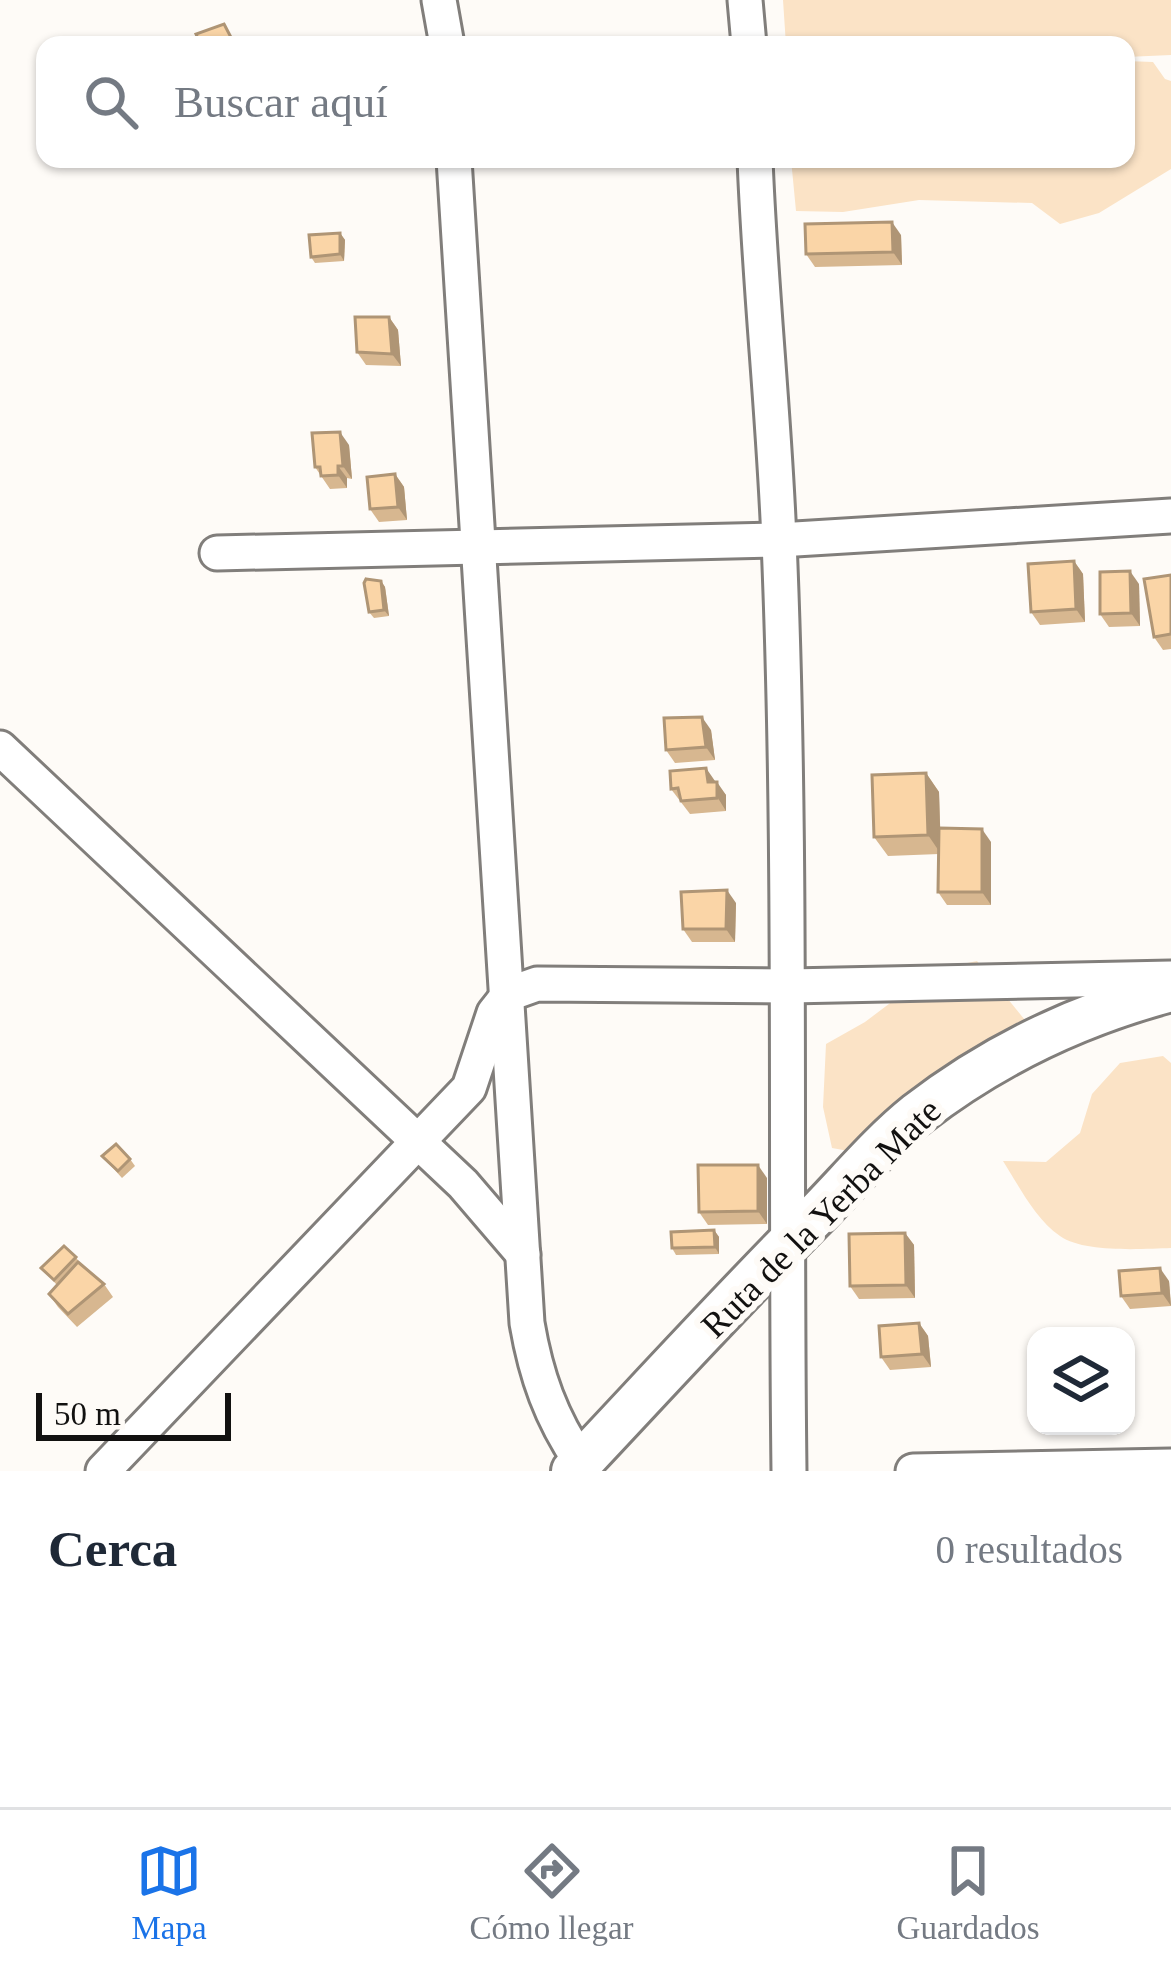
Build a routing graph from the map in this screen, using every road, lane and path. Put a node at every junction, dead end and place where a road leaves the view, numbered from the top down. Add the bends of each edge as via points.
1 (439, 0) edge
2 (745, 0) edge
3 (445, 36) edge
4 (748, 36) edge
5 (455, 168) edge
6 (756, 168) edge
7 (1171, 516) edge
8 (779, 540) junction
9 (479, 547) junction
10 (217, 553) dead end
11 (0, 748) edge
12 (1171, 978) edge
13 (790, 986) junction
14 (1171, 990) edge
15 (509, 994) junction
16 (418, 1142) junction
17 (786, 1245) junction
18 (523, 1254) junction
19 (1171, 1466) edge
20 (577, 1467) edge
21 (103, 1471) edge
22 (790, 1471) edge
23 (913, 1471) edge

1 - 3 street
2 - 4 street
5 - 9 street
6 - 8 street
7 - 8 street
8 - 9 street
8 - 13 street
9 - 10 street
9 - 15 street
11 - 16 street
12 - 13 street
13 - 15 street via 537,984
13 - 17 street
14 - 17 main road, Ruta de la Yerba Mate via 1103,1009 970,1077 914,1117
15 - 16 street via 494,1013 469,1088
15 - 18 street
16 - 18 street
16 - 21 street
17 - 20 main road, Ruta de la Yerba Mate
17 - 22 street
18 - 20 street via 535,1372
19 - 23 street

